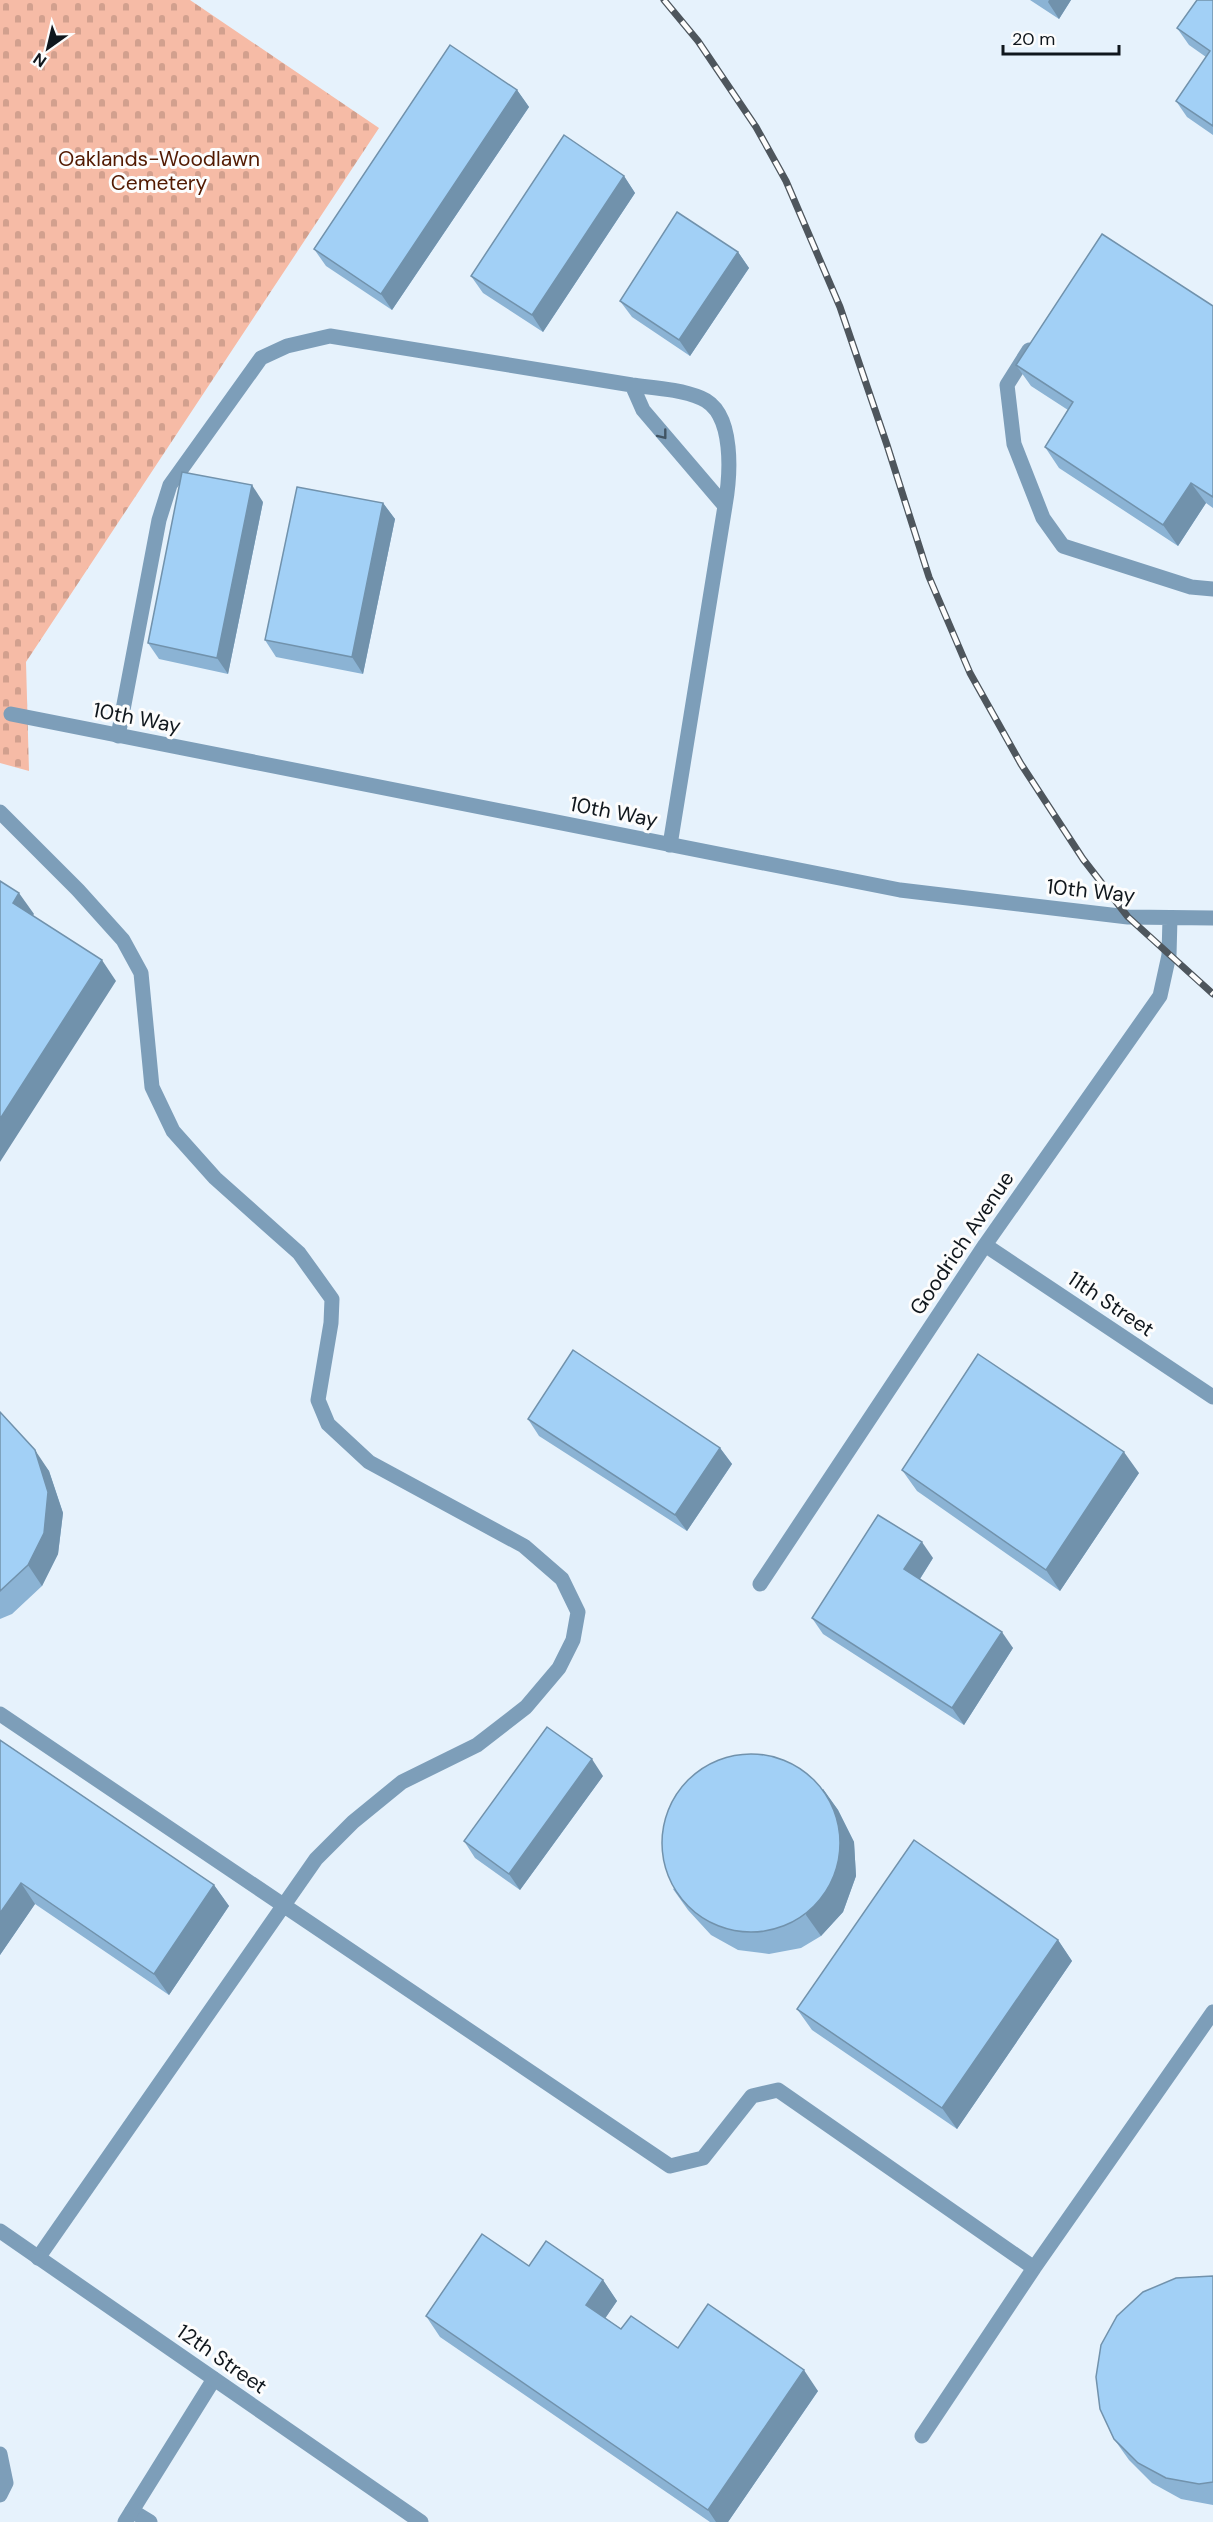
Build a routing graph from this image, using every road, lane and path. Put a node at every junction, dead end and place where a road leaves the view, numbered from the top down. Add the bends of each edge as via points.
1 (1037, 339) edge
2 (632, 385) junction
3 (725, 506) junction
4 (1213, 590) edge
5 (10, 714) dead end
6 (118, 736) junction
7 (0, 812) edge
8 (670, 845) junction
9 (1170, 918) junction
10 (1213, 918) edge
11 (985, 1245) junction
12 (1213, 1397) edge
13 (760, 1584) dead end
14 (0, 1714) edge
15 (283, 1905) junction
16 (1213, 2012) edge
17 (0, 2231) edge
18 (38, 2258) junction
19 (1034, 2268) junction
20 (214, 2379) junction
21 (922, 2436) dead end
22 (0, 2454) edge
23 (0, 2495) edge
24 (128, 2516) edge
25 (150, 2522) edge
26 (421, 2522) edge

1 - 4 street via 1006,385 1014,444 1043,518 1063,546 1191,587
2 -> 3 street via 643,410
2 - 3 street via 669,389 704,399 719,417 730,450
2 - 6 street via 330,336 287,346 261,358 170,485 159,520
3 - 8 street
5 - 6 street, 10th Way
6 - 8 street, 10th Way
7 - 15 street via 123,940 141,973 152,1087 173,1131 215,1178 299,1252 332,1299 318,1400 328,1424 369,1462 524,1546 562,1579 578,1612 573,1640 560,1668 526,1707 477,1745 402,1782 316,1859
8 - 9 street, 10th Way via 900,890 1128,917
9 - 10 street, 10th Way
9 - 11 street, Goodrich Avenue via 1169,955 1160,996
11 - 12 street, 11th Street
11 - 13 street, Goodrich Avenue
14 - 15 street
15 - 18 street
15 - 19 street via 670,2166 703,2158 752,2096 778,2090
16 - 19 street
17 - 18 street, 12th Street
18 - 20 street, 12th Street
19 - 21 street
20 - 24 street
20 - 26 street, 12th Street
22 - 23 street via 6,2482
24 - 25 street

